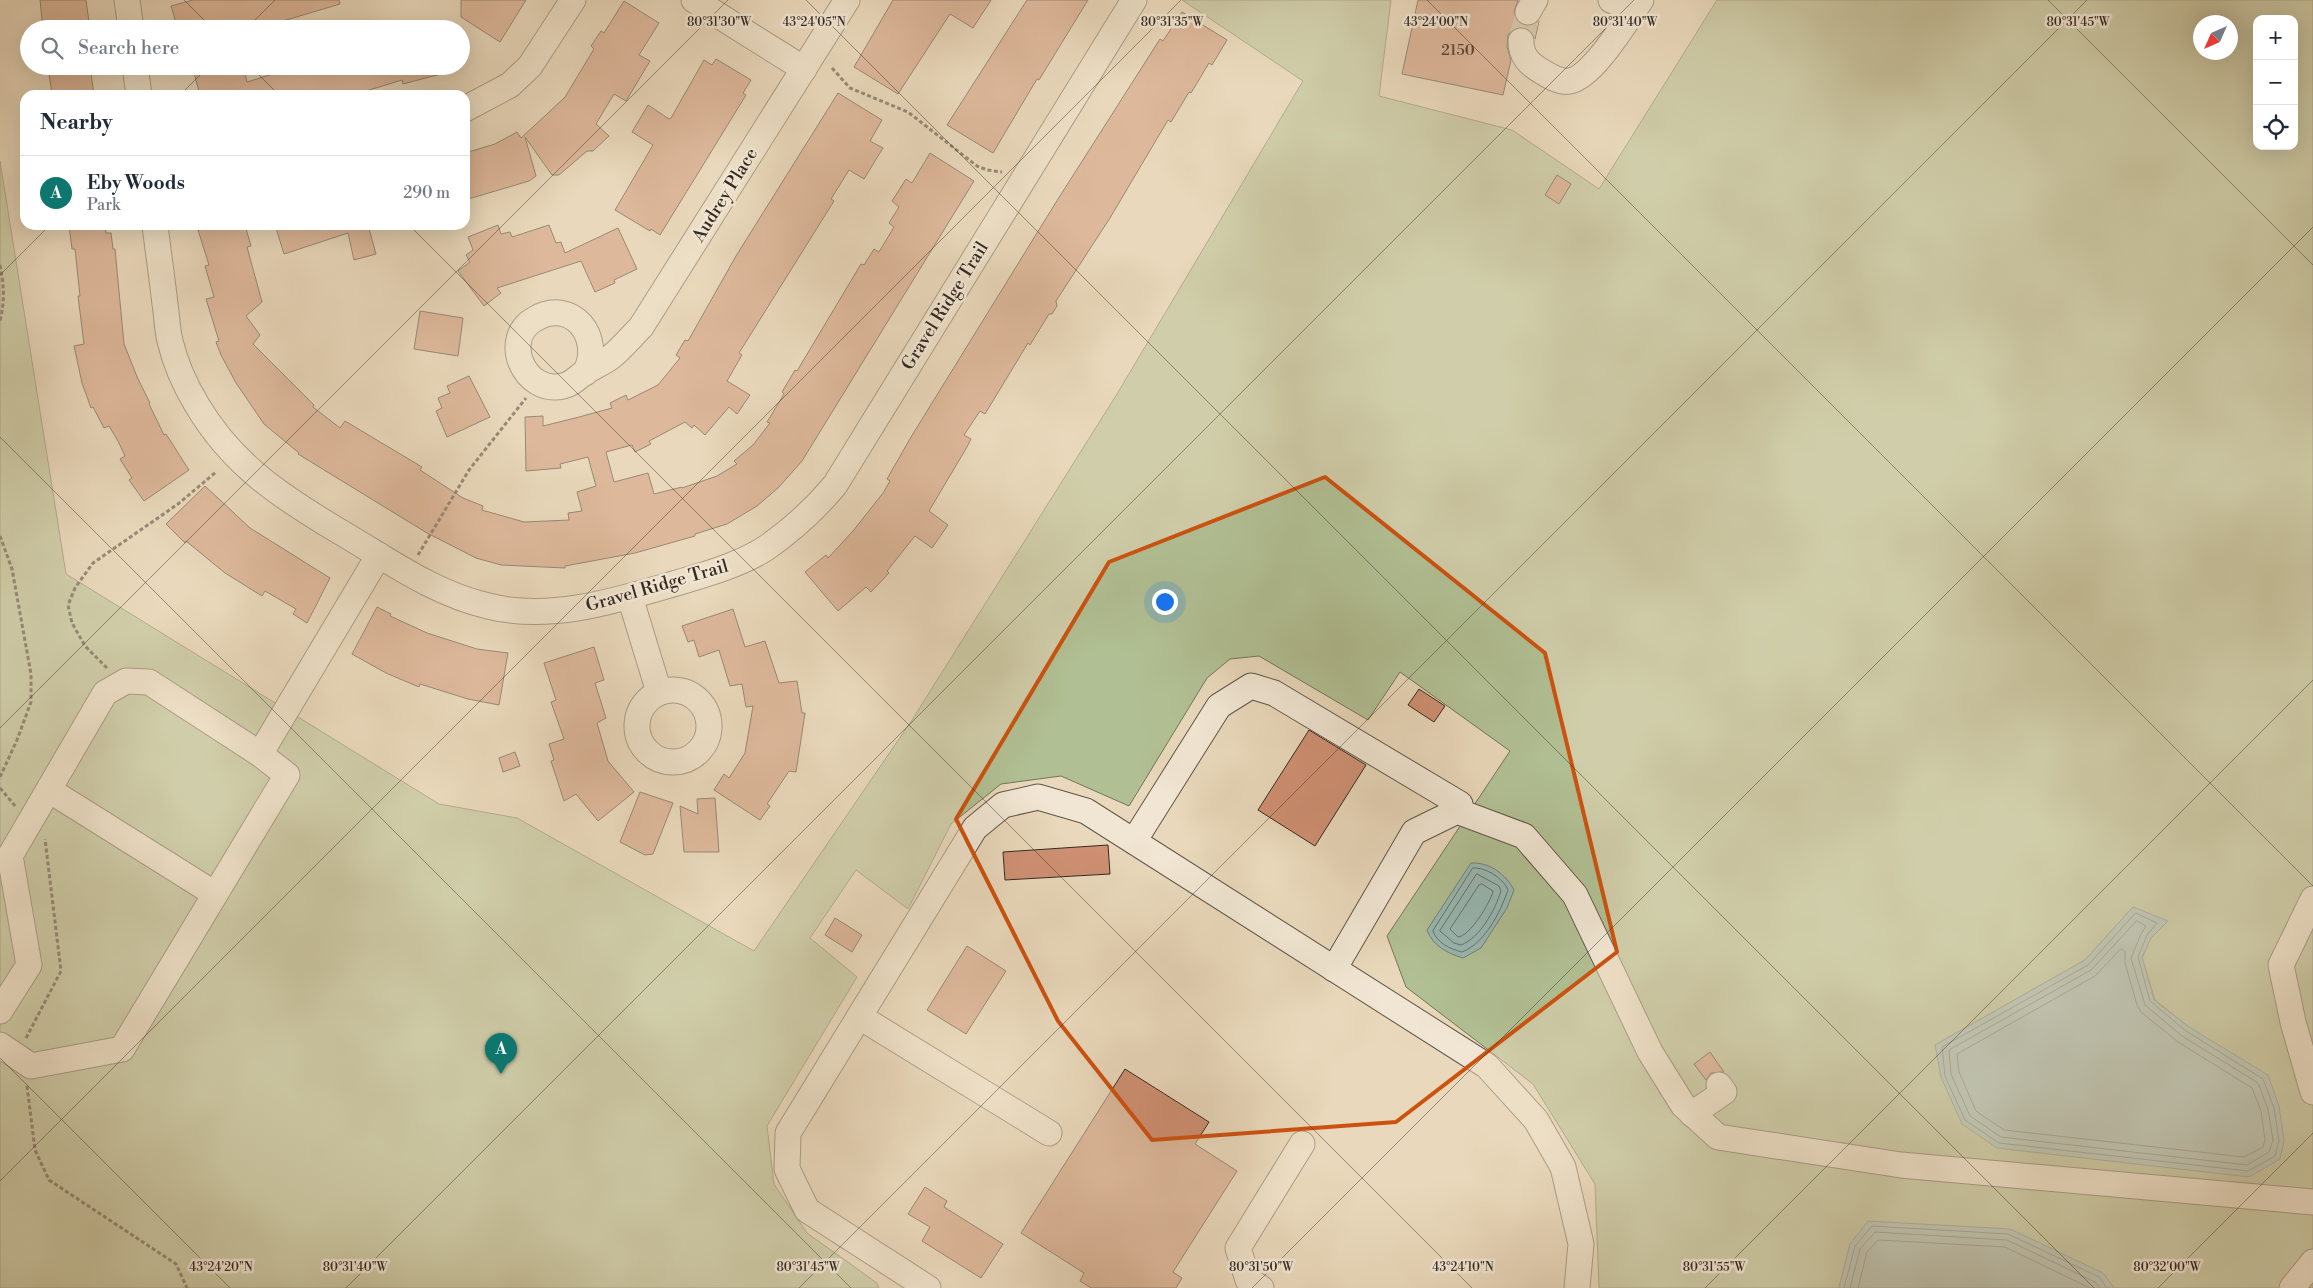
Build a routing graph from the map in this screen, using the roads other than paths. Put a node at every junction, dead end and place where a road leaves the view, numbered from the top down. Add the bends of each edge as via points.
1 (128, 0) edge
2 (573, 0) edge
3 (694, 0) edge
4 (847, 0) edge
5 (1134, 0) edge
6 (1611, 0) edge
7 (1637, 5) edge
8 (130, 20) edge
9 (1521, 41) tunnel mouth
10 (804, 69) junction
11 (137, 75) edge
12 (138, 90) edge
13 (470, 106) edge
14 (156, 230) edge
15 (584, 373) dead end
16 (379, 555) junction
17 (630, 597) junction
18 (659, 692) dead end
19 (260, 754) junction
20 (48, 790) junction
21 (1457, 811) junction
22 (1134, 841) junction
23 (215, 894) junction
24 (2313, 899) edge
25 (1334, 969) junction
26 (0, 1011) edge
27 (860, 1017) junction
28 (0, 1045) edge
29 (1719, 1085) dead end
30 (2313, 1092) edge
31 (1692, 1114) junction
32 (1049, 1132) dead end
33 (1302, 1144) dead end
34 (2313, 1202) edge
35 (2313, 1262) edge
36 (928, 1288) edge
37 (1261, 1288) edge
38 (1576, 1288) edge
39 (2292, 1288) edge

1 - 8 street
2 - 13 street via 530,66 510,85
3 - 10 street
4 - 10 street, Audrey Place
5 - 17 street, Gravel Ridge Trail via 835,485 818,506 764,550 714,572
6 - 7 street
7 - 9 street via 1603,54 1570,82 1556,79 1531,66 1521,52
10 - 15 street, Audrey Place via 641,327 610,358
11 - 12 street
14 - 16 street, Gravel Ridge Trail via 170,341 196,404 210,425 237,459 265,483
16 - 17 street, Gravel Ridge Trail via 440,591 488,606 525,612 573,610
16 - 19 street
17 - 18 street
19 - 20 street via 148,682 126,681 105,693
19 - 23 street via 287,775
20 - 23 street
20 - 26 street via 10,856 29,965
21 - 22 street via 1460,804 1274,693 1251,686 1219,706
21 - 25 street via 1414,832
21 - 31 street via 1524,836 1575,895 1650,1052
22 - 25 street
22 - 27 street via 1086,811 1038,797 1003,804 976,828
23 - 28 street via 122,1049 31,1066
24 - 30 street via 2281,966
25 - 38 street via 1487,1066 1536,1120 1563,1167 1581,1244
27 - 32 street
27 - 36 street via 788,1133 787,1169 807,1210
29 - 31 street via 1724,1092
31 - 34 street via 1718,1137 1901,1166
33 - 37 street via 1238,1248 1248,1280
35 - 39 street

